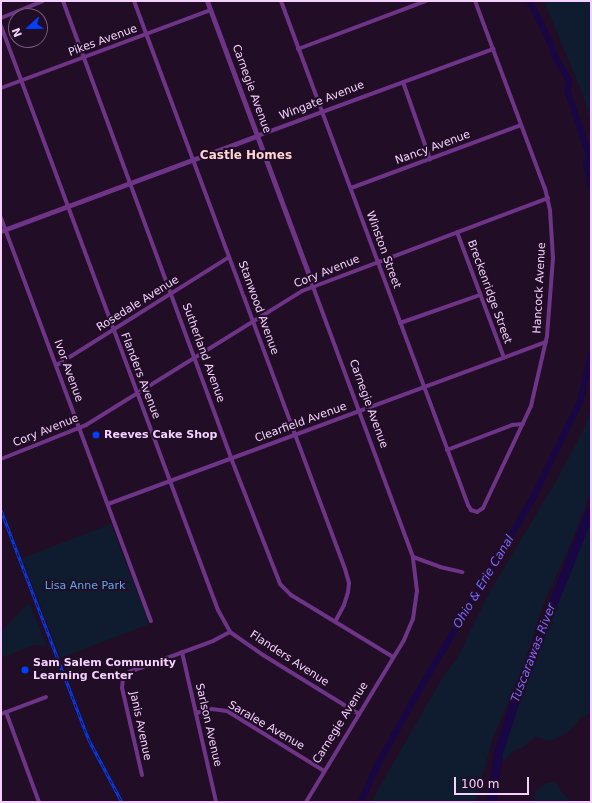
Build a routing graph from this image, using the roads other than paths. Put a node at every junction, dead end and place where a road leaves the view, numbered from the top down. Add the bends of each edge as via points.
1 (43, 1) edge
2 (63, 1) edge
3 (134, 1) edge
4 (207, 1) edge
5 (281, 1) edge
6 (426, 1) edge
7 (476, 1) edge
8 (211, 10) junction
9 (1, 18) edge
10 (1, 26) edge
11 (146, 34) junction
12 (298, 49) junction
13 (493, 49) junction
14 (84, 57) junction
15 (21, 80) junction
16 (403, 82) junction
17 (1, 88) edge
18 (322, 113) junction
19 (521, 125) junction
20 (257, 136) junction
21 (430, 159) junction
22 (193, 160) junction
23 (130, 184) junction
24 (351, 188) junction
25 (548, 198) junction
26 (68, 206) junction
27 (1, 218) edge
28 (3, 230) edge
29 (457, 232) junction
30 (229, 257) junction
31 (378, 261) junction
32 (314, 286) junction
33 (171, 294) junction
34 (480, 294) junction
35 (253, 321) junction
36 (400, 323) junction
37 (114, 331) junction
38 (546, 342) junction
39 (196, 358) junction
40 (504, 358) junction
41 (57, 365) junction
42 (424, 387) junction
43 (138, 394) junction
44 (360, 411) junction
45 (523, 424) junction
46 (79, 428) junction
47 (295, 435) junction
48 (447, 450) junction
49 (231, 458) junction
50 (1, 459) edge
51 (170, 481) junction
52 (108, 504) junction
53 (468, 505) joint
54 (413, 557) junction
55 (462, 572) dead end
56 (151, 621) dead end
57 (334, 622) junction
58 (230, 632) junction
59 (182, 652) junction
60 (393, 657) junction
61 (46, 697) dead end
62 (6, 712) junction
63 (196, 713) junction
64 (1, 714) edge
65 (359, 714) junction
66 (324, 770) junction
67 (142, 774) dead end
68 (39, 802) edge
69 (216, 802) edge
70 (306, 802) edge

1 - 9 street
2 - 14 street, Sutherland Avenue
3 - 11 street, Stanwood Avenue
4 - 8 street, Carnegie Avenue
5 - 12 street, Winston Street
6 - 12 street
7 - 13 street, Hancock Avenue
8 - 11 street, Pikes Avenue
8 - 20 street, Carnegie Avenue
10 - 15 street, Flanders Avenue
11 - 14 street, Pikes Avenue
11 - 22 street, Stanwood Avenue
12 - 18 street, Winston Street
13 - 16 street, Wingate Avenue
13 - 19 street, Hancock Avenue
14 - 15 street, Pikes Avenue
14 - 23 street, Sutherland Avenue
15 - 17 street, Pikes Avenue
15 - 26 street, Flanders Avenue
16 - 18 street, Wingate Avenue
16 - 21 street
18 - 20 street, Wingate Avenue
18 - 24 street, Winston Street
19 - 21 street, Nancy Avenue
19 - 25 street, Hancock Avenue
20 - 22 street, Wingate Avenue
20 - 32 street, Carnegie Avenue
21 - 24 street, Nancy Avenue
22 - 23 street, Wingate Avenue
22 - 30 street, Stanwood Avenue
23 - 26 street, Wingate Avenue
23 - 33 street, Sutherland Avenue
24 - 31 street, Winston Street
25 - 29 street, Cory Avenue
25 - 38 street, Hancock Avenue via 553,258
26 - 28 street, Wingate Avenue
26 - 37 street, Flanders Avenue
27 - 28 street, Ivor Avenue
28 - 41 street, Ivor Avenue
29 - 31 street, Cory Avenue
29 - 34 street, Breckenridge Street
30 - 33 street, Rosedale Avenue
30 - 35 street, Stanwood Avenue
31 - 32 street, Cory Avenue
31 - 36 street, Winston Street
32 - 35 street, Cory Avenue
32 - 44 street, Carnegie Avenue
33 - 37 street, Rosedale Avenue
33 - 39 street, Sutherland Avenue
34 - 36 street
34 - 40 street, Breckenridge Street
35 - 39 street, Cory Avenue
35 - 47 street, Stanwood Avenue
36 - 42 street, Winston Street
37 - 41 street, Rosedale Avenue
37 - 43 street, Flanders Avenue
38 - 40 street, Clearfield Avenue
38 - 45 street, Hancock Avenue via 531,406
39 - 43 street, Cory Avenue
39 - 49 street, Sutherland Avenue
40 - 42 street, Clearfield Avenue
41 - 46 street, Ivor Avenue
42 - 44 street, Clearfield Avenue
42 - 48 street, Winston Street
43 - 46 street, Cory Avenue
43 - 51 street, Flanders Avenue
44 - 47 street, Clearfield Avenue
44 - 54 street, Carnegie Avenue
45 - 48 street via 512,425
45 - 53 street, Hancock Avenue via 483,508 479,512 474,512
46 - 50 street, Cory Avenue
46 - 52 street, Ivor Avenue
47 - 49 street, Clearfield Avenue
47 - 57 street, Stanwood Avenue via 348,580 346,602
48 - 53 street, Winston Street
49 - 51 street, Clearfield Avenue
49 - 57 street, Sutherland Avenue via 282,588
51 - 52 street, Clearfield Avenue
51 - 58 street, Flanders Avenue via 216,603
52 - 56 street, Ivor Avenue
54 - 55 street
54 - 60 street, Carnegie Avenue via 417,583 414,613 404,640
57 - 60 street, Sutherland Avenue
58 - 59 street, Janis Avenue
58 - 65 street, Flanders Avenue
59 - 63 street, Sarlson Avenue
59 - 67 street, Janis Avenue via 129,672 122,682
60 - 65 street, Carnegie Avenue
61 - 62 street
62 - 64 street
62 - 68 street
63 - 66 street, Saralee Avenue via 212,709 226,711
63 - 69 street, Sarlson Avenue
65 - 66 street, Carnegie Avenue
66 - 70 street, Carnegie Avenue

